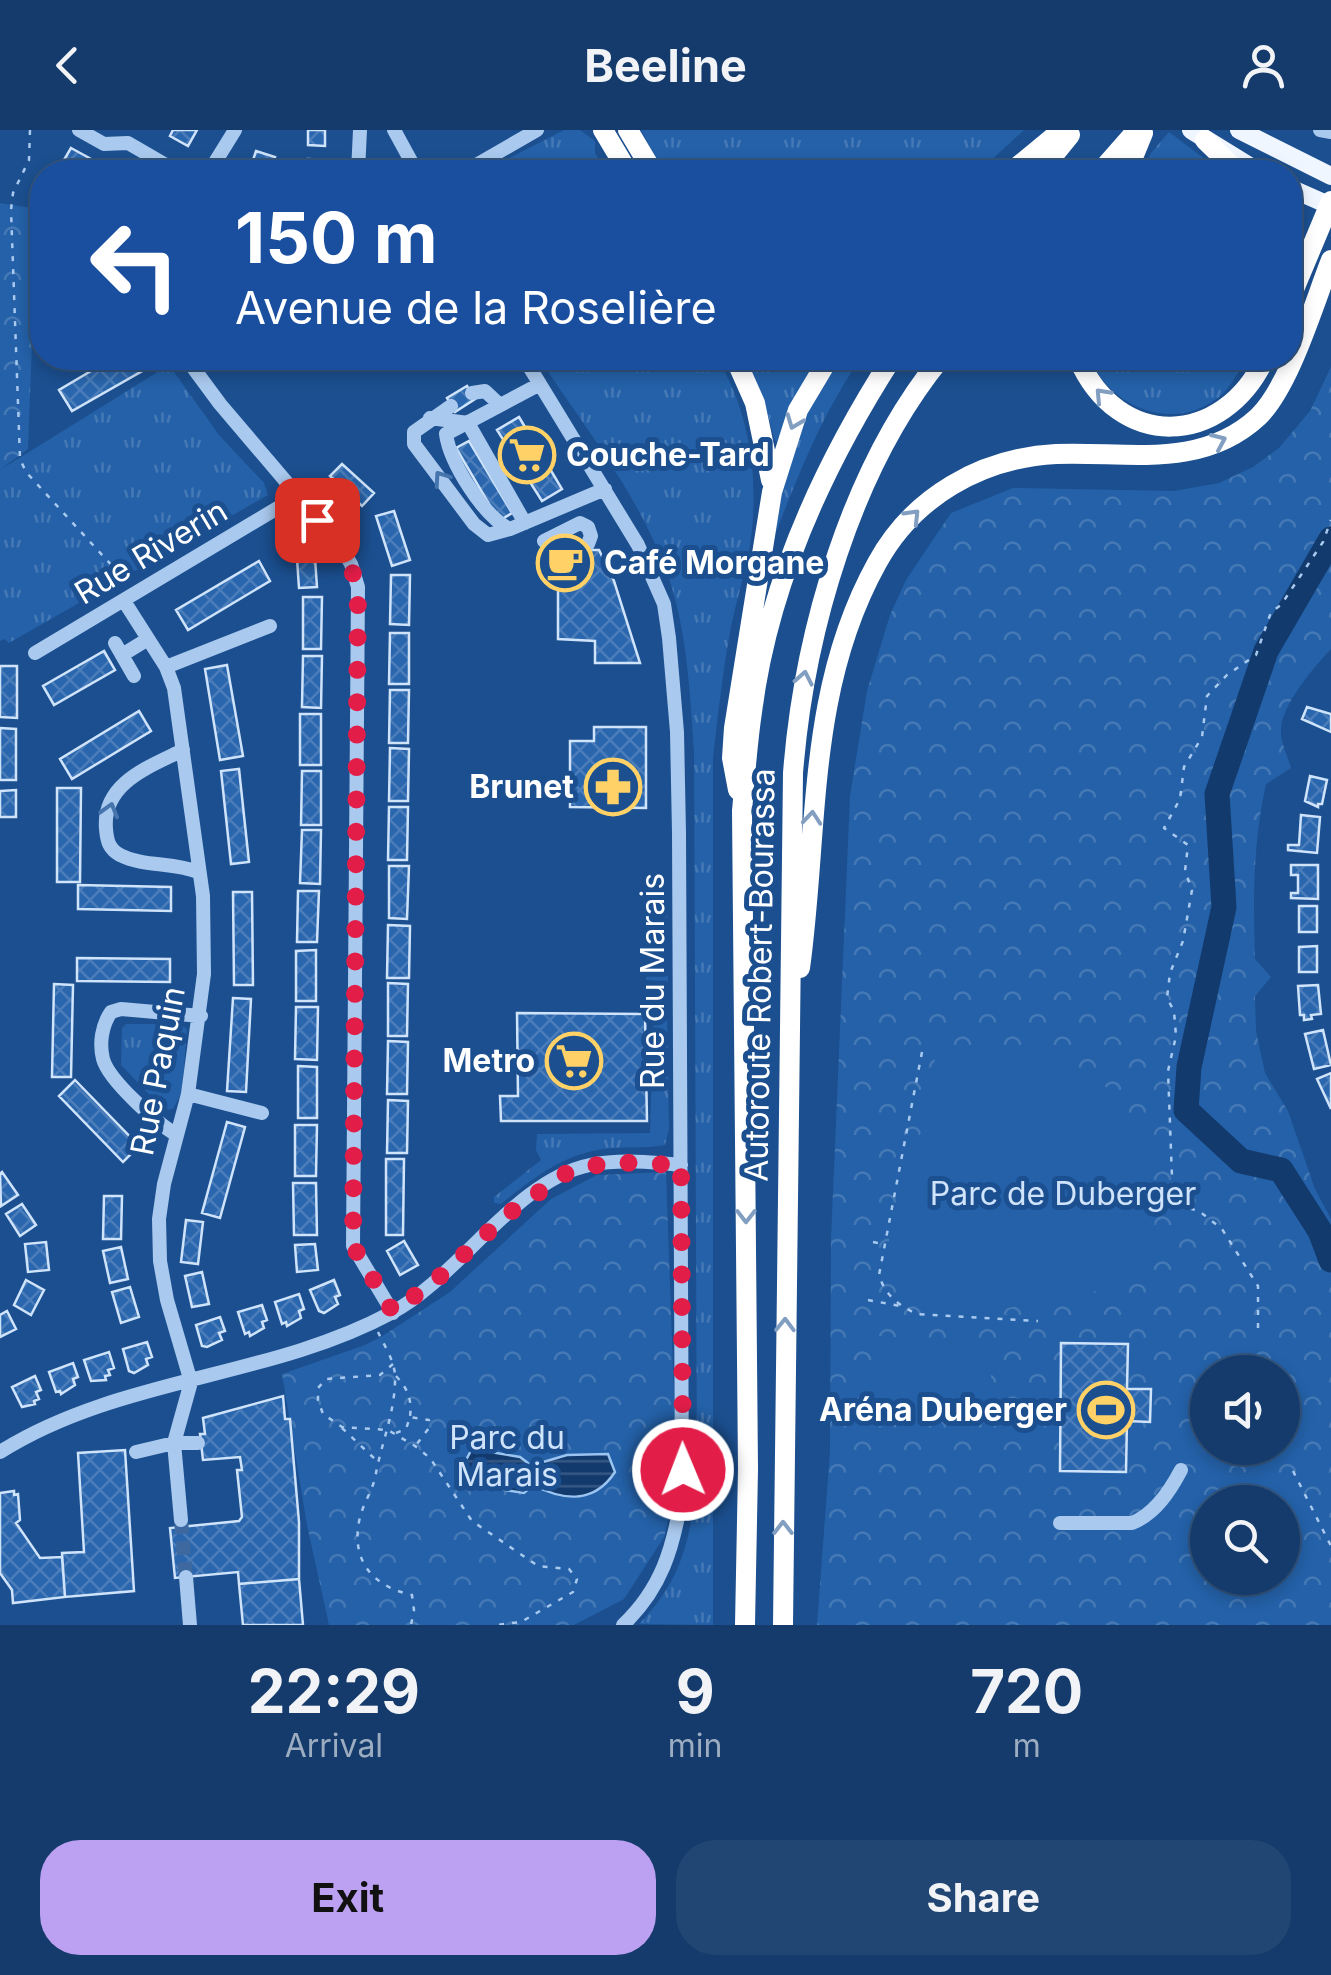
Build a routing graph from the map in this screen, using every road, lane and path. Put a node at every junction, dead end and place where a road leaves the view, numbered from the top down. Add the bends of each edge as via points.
1 (30, 130) edge
2 (79, 130) edge
3 (234, 130) edge
4 (360, 130) edge
5 (394, 130) edge
6 (537, 130) edge
7 (603, 130) edge
8 (628, 130) edge
9 (1062, 130) edge
10 (1075, 130) edge
11 (1141, 130) edge
12 (1239, 130) edge
13 (1320, 130) edge
14 (1331, 132) edge
15 (1198, 135) edge
16 (157, 160) edge
17 (216, 160) edge
18 (359, 160) edge
19 (410, 160) edge
20 (485, 160) edge
21 (621, 160) edge
22 (646, 160) edge
23 (1025, 160) edge
24 (1050, 160) edge
25 (1112, 160) edge
26 (1131, 160) edge
27 (1225, 160) edge
28 (1239, 160) edge
29 (1299, 160) edge
30 (1302, 162) edge
31 (1331, 176) edge
32 (1302, 193) edge
33 (1330, 204) edge
34 (1331, 260) edge
35 (1302, 270) edge
36 (1302, 332) edge
37 (195, 370) edge
38 (531, 370) edge
39 (740, 370) edge
40 (822, 370) edge
41 (884, 370) edge
42 (934, 370) edge
43 (1085, 370) edge
44 (1258, 370) edge
45 (1286, 370) edge
46 (540, 384) junction
47 (472, 393) dead end
48 (500, 405) junction
49 (451, 406) dead end
50 (430, 418) junction
51 (468, 423) junction
52 (605, 489) junction
53 (772, 492) junction
54 (296, 496) junction
55 (1331, 520) edge
56 (517, 526) junction
57 (131, 597) junction
58 (270, 626) dead end
59 (148, 639) junction
60 (35, 653) dead end
61 (166, 667) junction
62 (134, 676) dead end
63 (184, 750) junction
64 (742, 812) junction
65 (198, 872) junction
66 (200, 1016) junction
67 (922, 1052) dead end
68 (788, 1054) junction
69 (188, 1094) junction
70 (262, 1113) dead end
71 (178, 1134) junction
72 (681, 1165) junction
73 (872, 1242) dead end
74 (885, 1245) junction
75 (868, 1300) dead end
76 (901, 1306) junction
77 (393, 1312) junction
78 (374, 1321) junction
79 (1038, 1322) dead end
80 (1258, 1328) dead end
81 (394, 1364) junction
82 (395, 1375) junction
83 (191, 1382) junction
84 (410, 1417) junction
85 (342, 1428) junction
86 (388, 1430) junction
87 (394, 1434) junction
88 (174, 1443) junction
89 (198, 1443) dead end
90 (415, 1446) junction
91 (0, 1452) edge
92 (136, 1452) dead end
93 (376, 1461) junction
94 (1181, 1470) dead end
95 (1292, 1471) dead end
96 (182, 1520) tunnel mouth
97 (1060, 1523) dead end
98 (1331, 1546) edge
99 (186, 1577) tunnel mouth
100 (190, 1625) edge
101 (411, 1625) edge
102 (496, 1625) edge
103 (623, 1625) edge
104 (745, 1625) edge
105 (783, 1625) edge

1 - 57 path via 29,160 11,210 20,459
2 - 16 street via 104,144 128,143
3 - 17 street
4 - 18 street
5 - 19 street
6 - 20 street
7 - 21 highway
8 - 22 highway
9 - 23 highway
10 - 24 highway
11 - 25 highway
11 - 26 highway
12 - 29 main road
13 - 14 street
15 - 27 highway
15 - 28 main road
30 - 31 main road
32 - 33 main road
33 - 35 highway
36 -> 34 highway
37 - 54 street
38 - 46 street, Rue du Marais
39 - 53 highway via 756,404
40 -> 53 highway via 798,410
41 - 64 highway, Autoroute Robert-Bourassa via 824,479 781,589 752,709
68 -> 42 highway, Autoroute Robert-Bourassa via 792,773 810,648 862,492
44 -> 43 highway via 1226,410 1170,426 1120,412
68 -> 45 highway via 828,701 848,629 893,537 942,489 1000,464 1055,454 1182,454 1211,446 1260,415
46 - 48 street
46 - 52 street, Rue du Marais
47 - 48 street via 485,391
48 - 51 street
49 - 50 street
50 - 51 street
56 -> 50 street via 488,535 474,524 414,444 414,432
51 - 56 street
51 - 56 street via 446,434 448,450 492,518
52 - 56 street
52 - 72 street, Rue du Marais via 664,604 669,638 680,833
53 - 64 highway via 734,728
54 - 57 street, Rue Riverin
54 - 77 street via 339,544 358,587 353,1246
55 - 80 path via 1323,542 1271,612 1256,655 1208,696 1202,737 1184,767 1180,799 1164,828 1188,844 1192,890 1167,998 1176,1036 1168,1072 1174,1204 1199,1211 1222,1229 1258,1286
57 - 59 street, Rue Paquin
57 - 60 street, Rue Riverin
58 - 61 street
59 - 61 street, Rue Paquin
59 - 62 street via 119,649
61 - 63 street, Rue Paquin
63 - 65 street, Rue Paquin
65 -> 63 street via 128,858 106,841 114,793
64 -> 104 highway, Autoroute Robert-Bourassa
65 - 66 street, Rue Paquin
66 - 69 street, Rue Paquin
66 - 71 street via 121,1010 112,1012 102,1031 109,1072
67 - 74 path
105 -> 68 highway, Autoroute Robert-Bourassa
69 - 70 street
69 - 71 street, Rue Paquin
71 - 83 street, Rue Paquin via 159,1218 160,1261
72 - 77 street via 610,1162 568,1172
72 - 103 street, Rue du Marais via 682,1496 658,1585
73 - 74 path
74 - 76 path via 879,1275
75 - 76 path
76 - 79 path via 917,1314
77 - 78 street
78 - 81 path
78 - 83 street via 266,1363
81 - 82 path
81 - 85 path via 380,1375 326,1379 318,1388 323,1414
82 - 84 path via 412,1402
82 - 86 path
83 - 88 street
83 - 91 street via 99,1406
84 - 87 path via 406,1429
84 - 90 path via 428,1420
85 - 86 path
85 - 93 path
86 - 87 path
86 - 93 path
87 - 90 path
88 - 89 street
88 - 92 street
88 - 96 street
90 - 102 path via 472,1521 538,1566 569,1569 577,1579 573,1592 521,1622
93 - 101 path via 357,1551 376,1581 412,1595
94 - 97 street via 1169,1492 1132,1523
95 - 98 path
99 - 100 street

